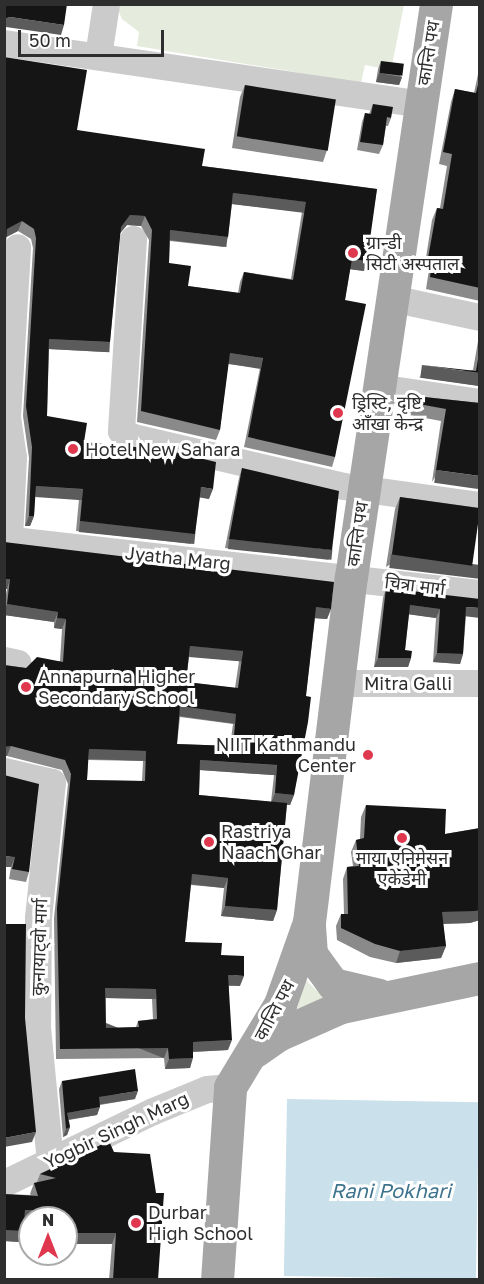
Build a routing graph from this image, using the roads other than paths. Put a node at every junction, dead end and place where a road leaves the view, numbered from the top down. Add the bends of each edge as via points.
1 (106, 4) edge
2 (436, 4) edge
3 (4, 43) edge
4 (98, 57) junction
5 (420, 105) junction
6 (133, 239) dead end
7 (17, 247) dead end
8 (391, 298) junction
9 (480, 317) edge
10 (378, 387) junction
11 (480, 402) edge
12 (364, 490) junction
13 (480, 505) edge
14 (7, 539) edge
15 (351, 577) junction
16 (480, 593) edge
17 (480, 682) edge
18 (337, 683) junction
19 (4, 771) edge
20 (309, 921) junction
21 (480, 978) edge
22 (390, 997) junction
23 (251, 1053) junction
24 (230, 1087) junction
25 (50, 1161) junction
26 (4, 1183) edge
27 (217, 1280) edge

1 - 4 street
2 - 5 main road, कान्ति पथ
3 - 4 street
4 - 5 street
5 - 8 main road, कान्ति पथ
6 - 12 street via 121,430 133,437
7 - 14 street via 7,417 13,457
8 - 9 street
8 - 10 main road, कान्ति पथ
10 - 11 street
10 - 12 main road, कान्ति पथ
12 - 13 street
12 - 15 main road, कान्ति पथ
14 - 15 street, Jyatha Marg
15 - 16 street, चित्रा मार्ग
15 - 18 main road, कान्ति पथ
17 - 18 street, Mitra Galli
18 - 20 main road, कान्ति पथ
19 - 25 street, कुनायाट्वो मार्ग via 52,782 38,917 37,1027
20 - 22 main road via 311,954 333,984
20 - 23 main road, कान्ति पथ via 293,976
21 - 22 main road, कान्ति पथ
22 - 23 main road, कान्ति पथ via 341,1007 278,1035
23 - 24 main road, कान्ति पथ
24 - 25 street, Yogbir Singh Marg via 207,1089 153,1111
24 - 27 main road, कान्ति पथ
25 - 26 street, Yogbir Singh Marg

